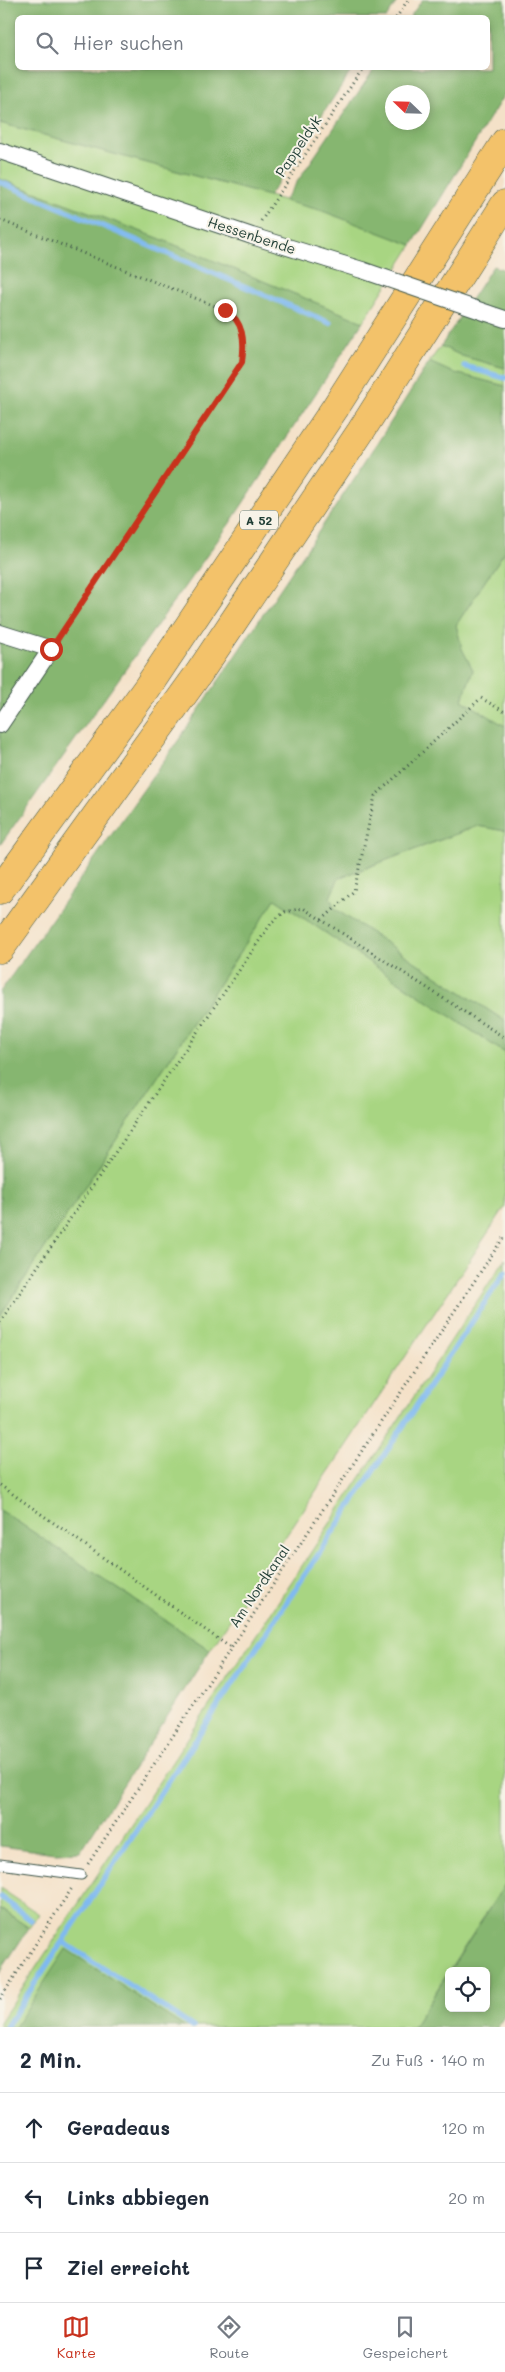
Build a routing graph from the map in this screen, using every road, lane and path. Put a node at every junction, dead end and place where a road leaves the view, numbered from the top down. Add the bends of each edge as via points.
1 (408, 0) edge
2 (398, 15) edge
3 (362, 70) edge
4 (505, 142) edge
5 (0, 151) edge
6 (505, 204) edge
7 (0, 220) edge
8 (252, 236) junction
9 (505, 319) edge
10 (0, 633) edge
11 (51, 649) junction
12 (505, 712) edge
13 (0, 725) edge
14 (0, 890) edge
15 (322, 920) junction
16 (0, 949) edge
17 (505, 1038) edge
18 (505, 1235) edge
19 (0, 1322) edge
20 (0, 1485) edge
21 (231, 1648) junction
22 (0, 1864) edge
23 (81, 1875) junction
24 (0, 1998) edge

1 - 2 path
3 - 8 path, Pappeldyk
4 - 14 highway, A 52 via 335,408 158,671
5 - 8 street, Hessenbende
6 - 16 highway, A 52 via 361,431 199,673
7 - 11 path via 225,310 238,321 244,346 242,362
8 - 9 street, Hessenbende, bridge
10 - 11 street
11 - 13 street
12 - 15 path via 481,698 375,796 354,891
15 - 17 path
15 - 19 path via 303,908 285,912 272,922
18 - 21 path, Am Nordkanal
20 - 21 path
21 - 23 path, Am Nordkanal
22 - 23 lane
23 - 24 path, Am Nordkanal

